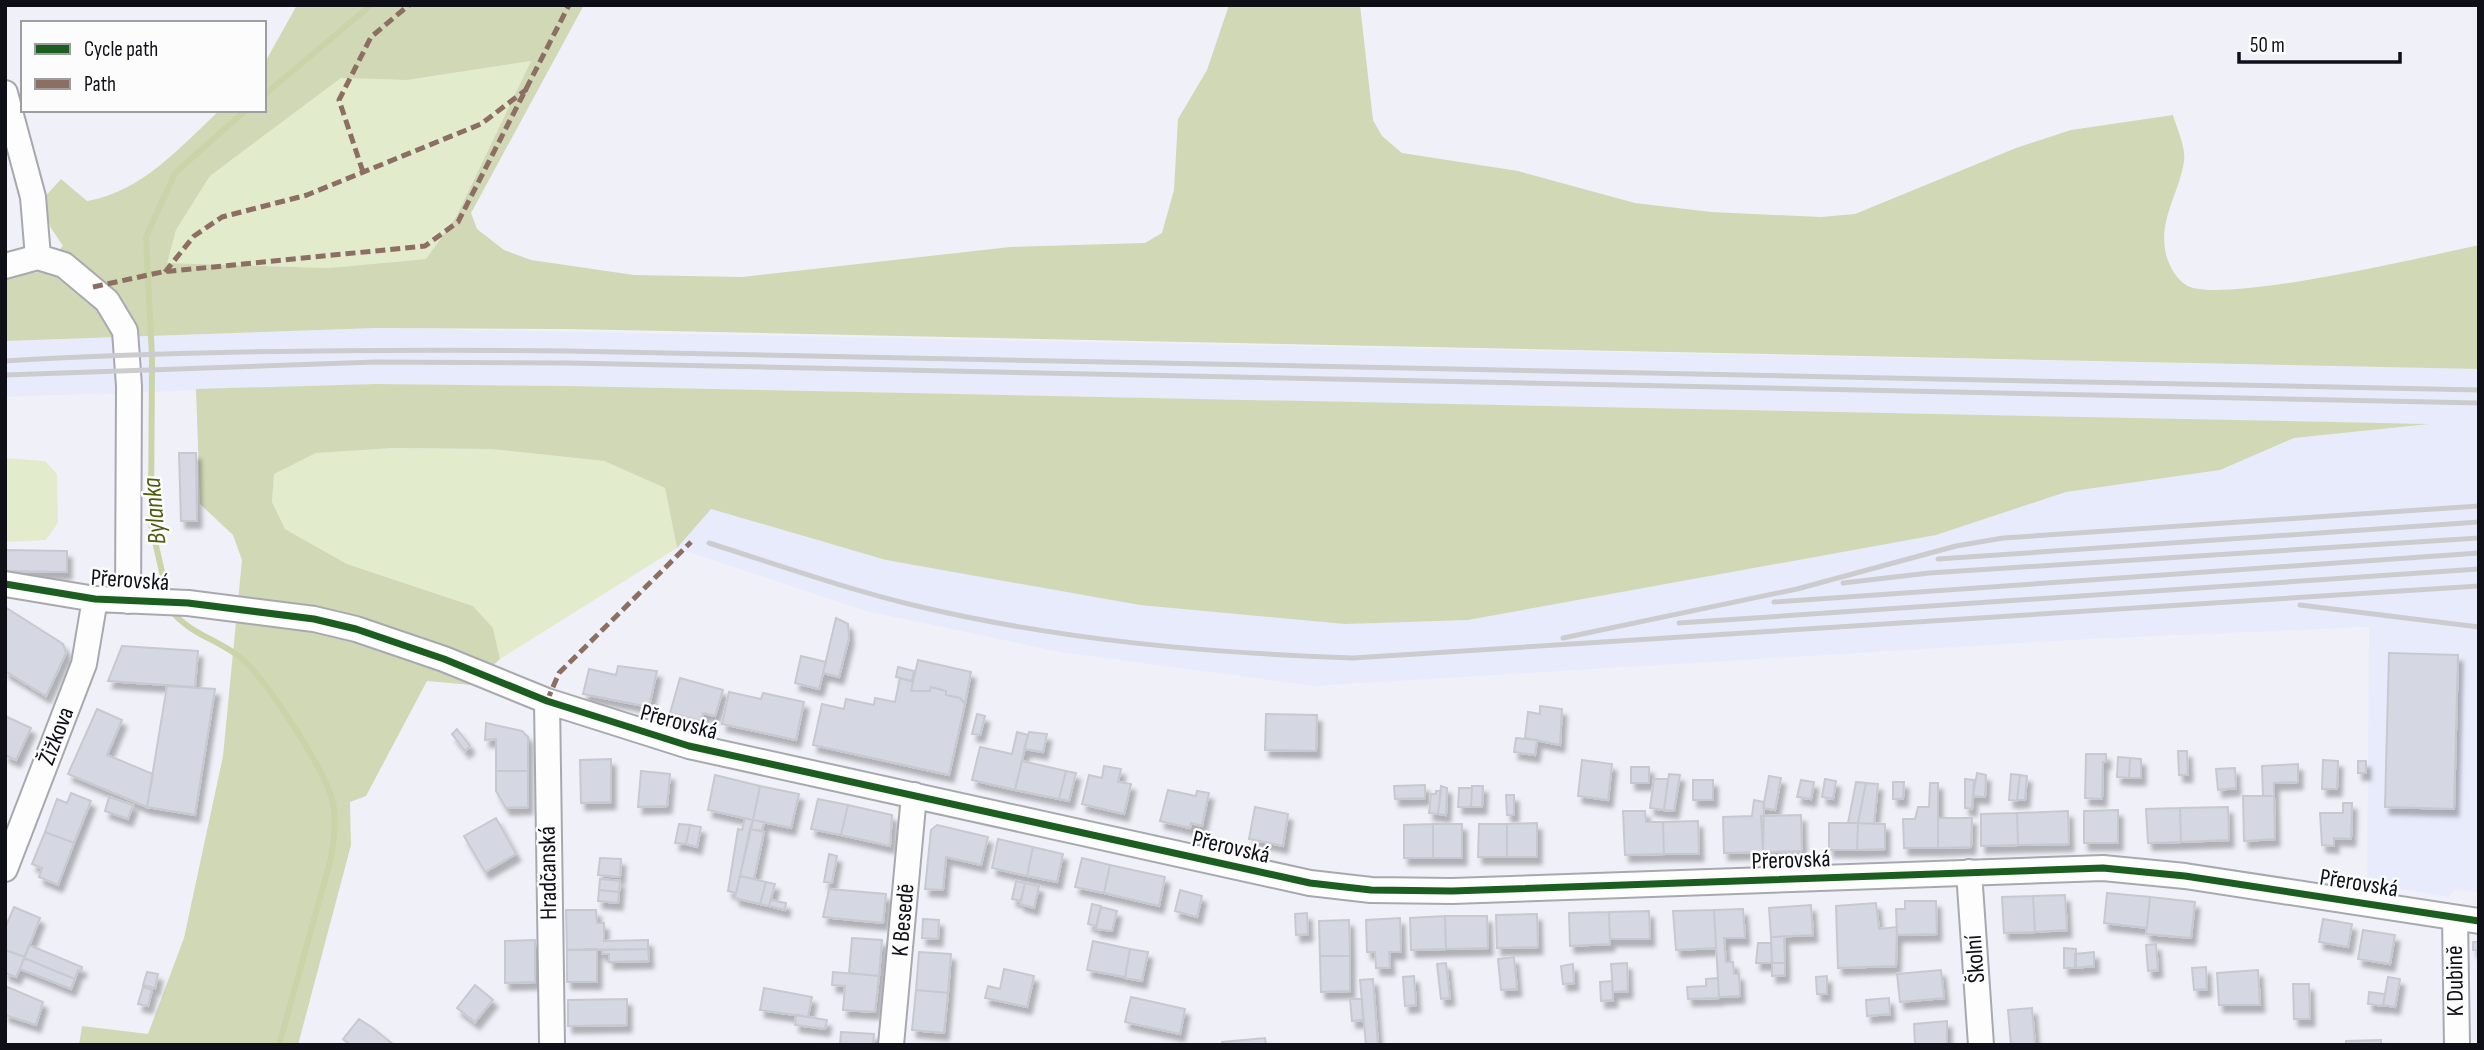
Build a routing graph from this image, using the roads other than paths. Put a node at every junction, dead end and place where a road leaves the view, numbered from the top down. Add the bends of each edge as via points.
1 (5, 93) edge
2 (38, 257) junction
3 (5, 266) edge
4 (5, 584) edge
5 (95, 599) junction
6 (140, 602) junction
7 (547, 701) junction
8 (914, 794) junction
9 (5, 869) edge
10 (1969, 872) junction
11 (2467, 919) edge
12 (552, 1045) edge
13 (891, 1045) edge
14 (1981, 1045) edge
15 (2457, 1045) edge

1 - 2 street via 33,197
2 - 3 street
2 - 6 street via 64,265 93,287 125,331
4 - 5 street, Přerovská
5 - 6 street, Přerovská
5 - 9 street, Žižkova via 84,664
6 - 7 street, Přerovská via 188,603 356,629
7 - 8 street, Přerovská via 689,746
7 - 12 street, Hradčanská
8 - 10 street, Přerovská via 1263,874 1371,890
8 - 13 street, K Besedě
10 - 11 street, Přerovská via 2074,868 2150,872
10 - 14 street, Školní
11 - 15 street, K Dubině

